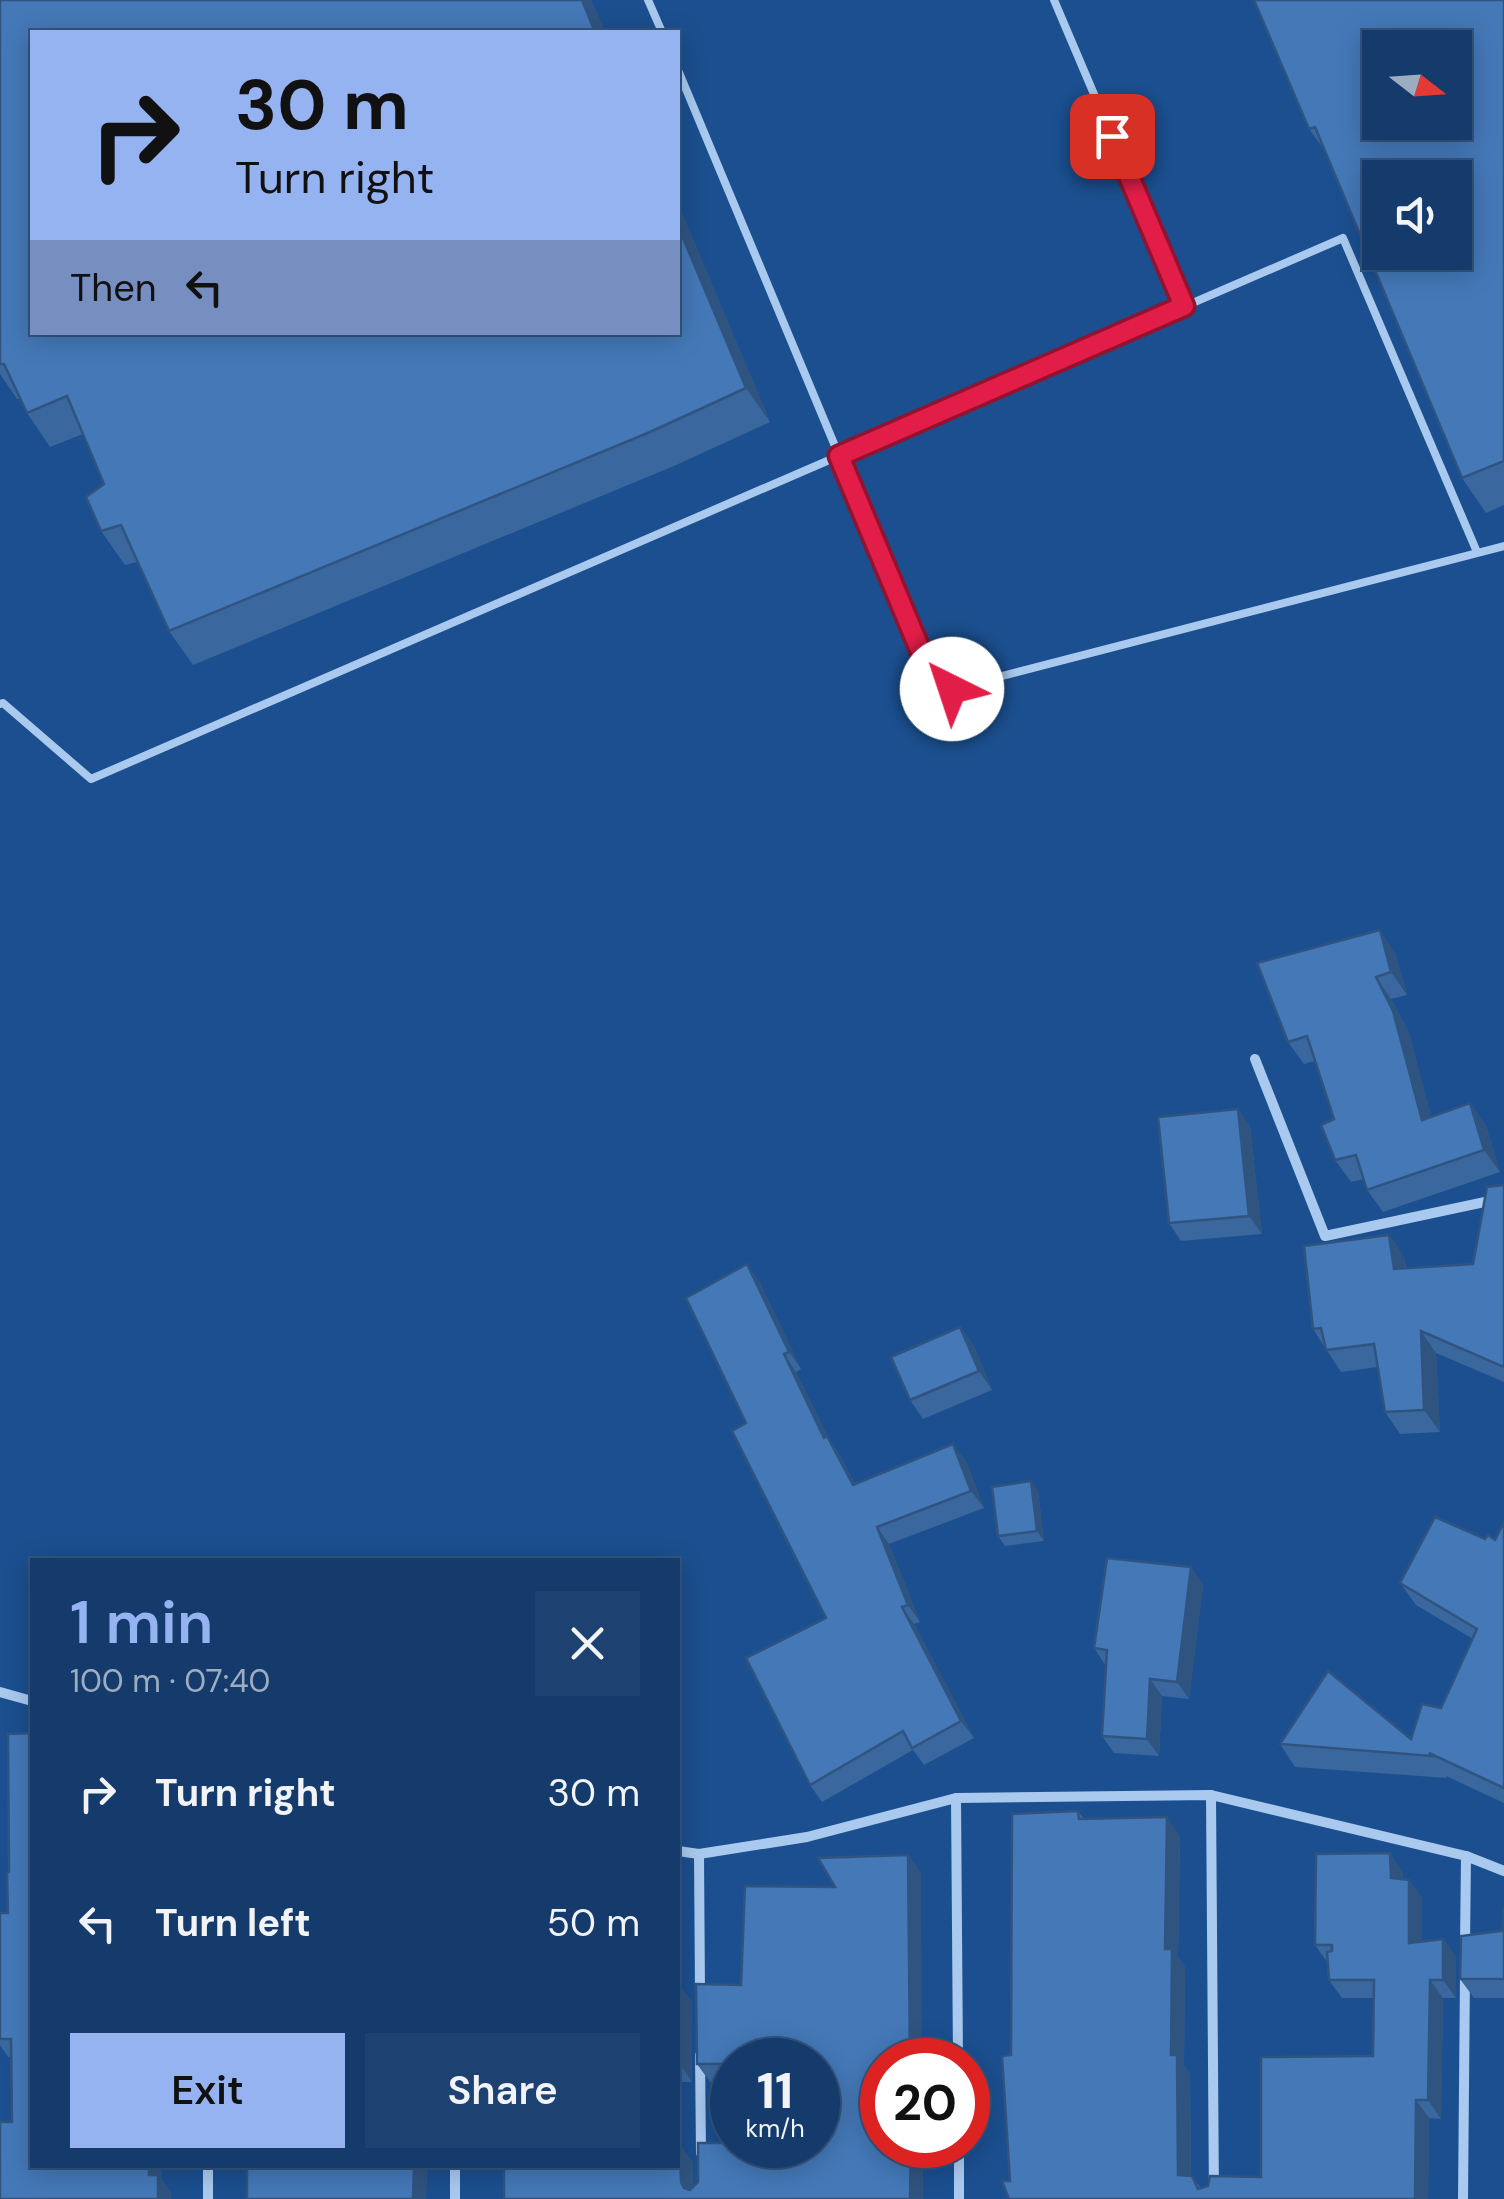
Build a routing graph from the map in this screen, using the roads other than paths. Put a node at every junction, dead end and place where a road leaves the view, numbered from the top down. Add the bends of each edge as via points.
1 (648, 0) edge
2 (1054, 0) edge
3 (661, 30) edge
4 (680, 75) edge
5 (1184, 306) junction
6 (839, 456) junction
7 (1504, 546) edge
8 (1476, 552) junction
9 (0, 704) edge
10 (1255, 1059) dead end
11 (1504, 1198) edge
12 (0, 1692) edge
13 (30, 1700) edge
14 (1211, 1796) junction
15 (956, 1798) junction
16 (680, 1851) edge
17 (698, 1854) junction
18 (1466, 1856) junction
19 (1504, 1871) edge
20 (700, 2008) edge
21 (958, 2038) edge
22 (700, 2046) edge
23 (702, 2161) edge
24 (208, 2168) edge
25 (455, 2168) edge
26 (959, 2168) edge
27 (208, 2199) edge
28 (454, 2199) edge
29 (959, 2199) edge
30 (1214, 2199) edge
31 (1462, 2199) edge

1 - 3 lane
2 - 5 lane
4 - 6 lane
5 - 6 lane
5 - 8 lane via 1343,238
6 - 8 lane via 931,676 952,689
6 - 9 lane via 92,778
7 - 8 lane
10 - 11 street via 1325,1236
12 - 13 street
14 - 15 street
14 - 18 street
14 - 30 street
15 - 17 street via 807,1837
15 - 21 street
16 - 17 street
17 - 20 street
18 - 19 street
18 - 31 street
22 - 23 street
24 - 27 street
25 - 28 street
26 - 29 street

